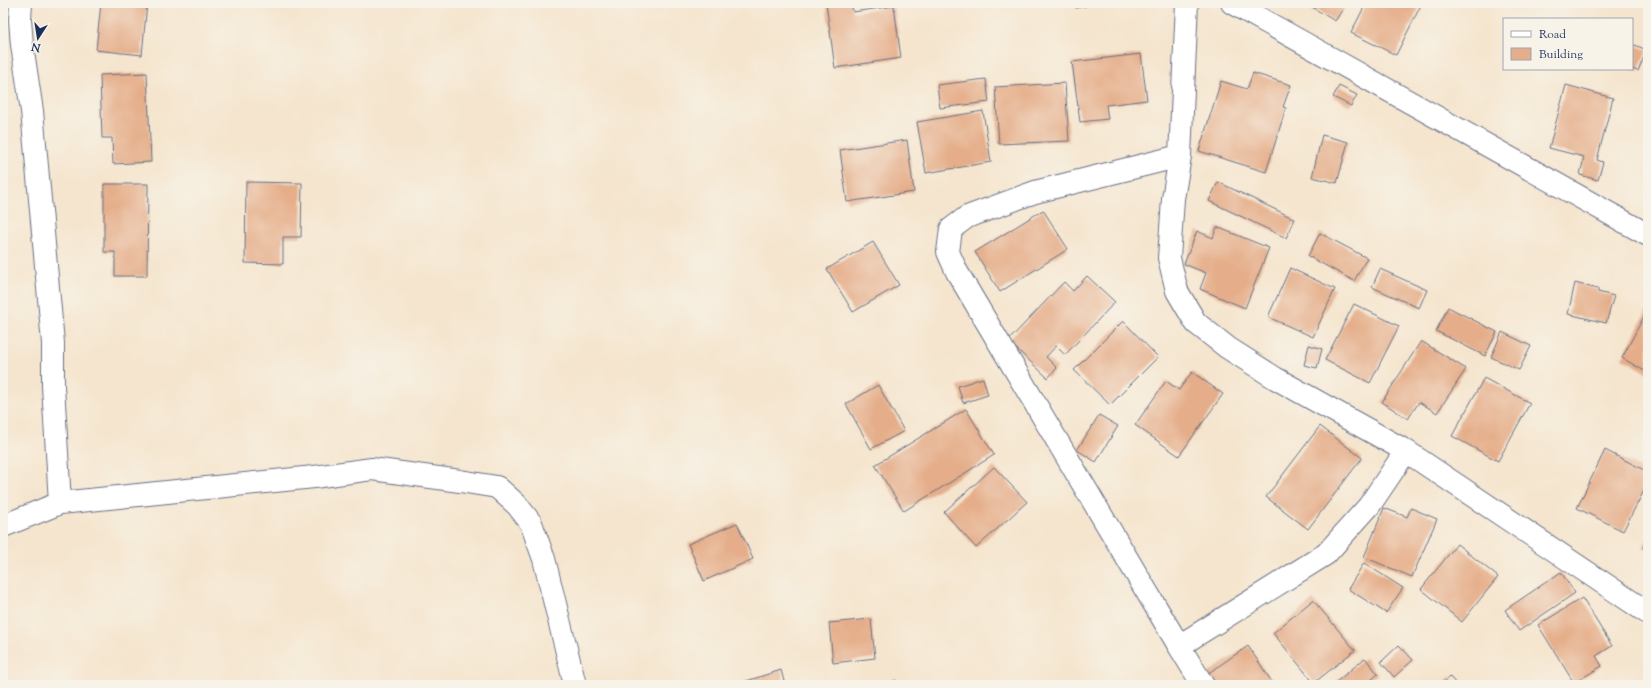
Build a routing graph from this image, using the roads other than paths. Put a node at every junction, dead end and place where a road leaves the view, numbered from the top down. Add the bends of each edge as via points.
1 (21, 3) edge
2 (1187, 3) edge
3 (1232, 3) edge
4 (1180, 156) junction
5 (1648, 235) edge
6 (1406, 451) junction
7 (60, 503) junction
8 (3, 526) edge
9 (1648, 613) edge
10 (1179, 646) junction
11 (575, 685) edge
12 (1203, 685) edge

1 - 7 street via 22,45 32,111 53,343
2 - 4 street
3 - 5 street
4 - 6 street via 1173,199 1169,258 1177,291 1196,323 1228,348 1275,378
4 - 10 street via 1035,192 967,217 951,229 948,252 957,272
6 - 9 street
6 - 10 street via 1369,506 1326,554
7 - 8 street
7 - 11 street via 372,469 497,487 517,505 531,523 544,559
10 - 12 street

